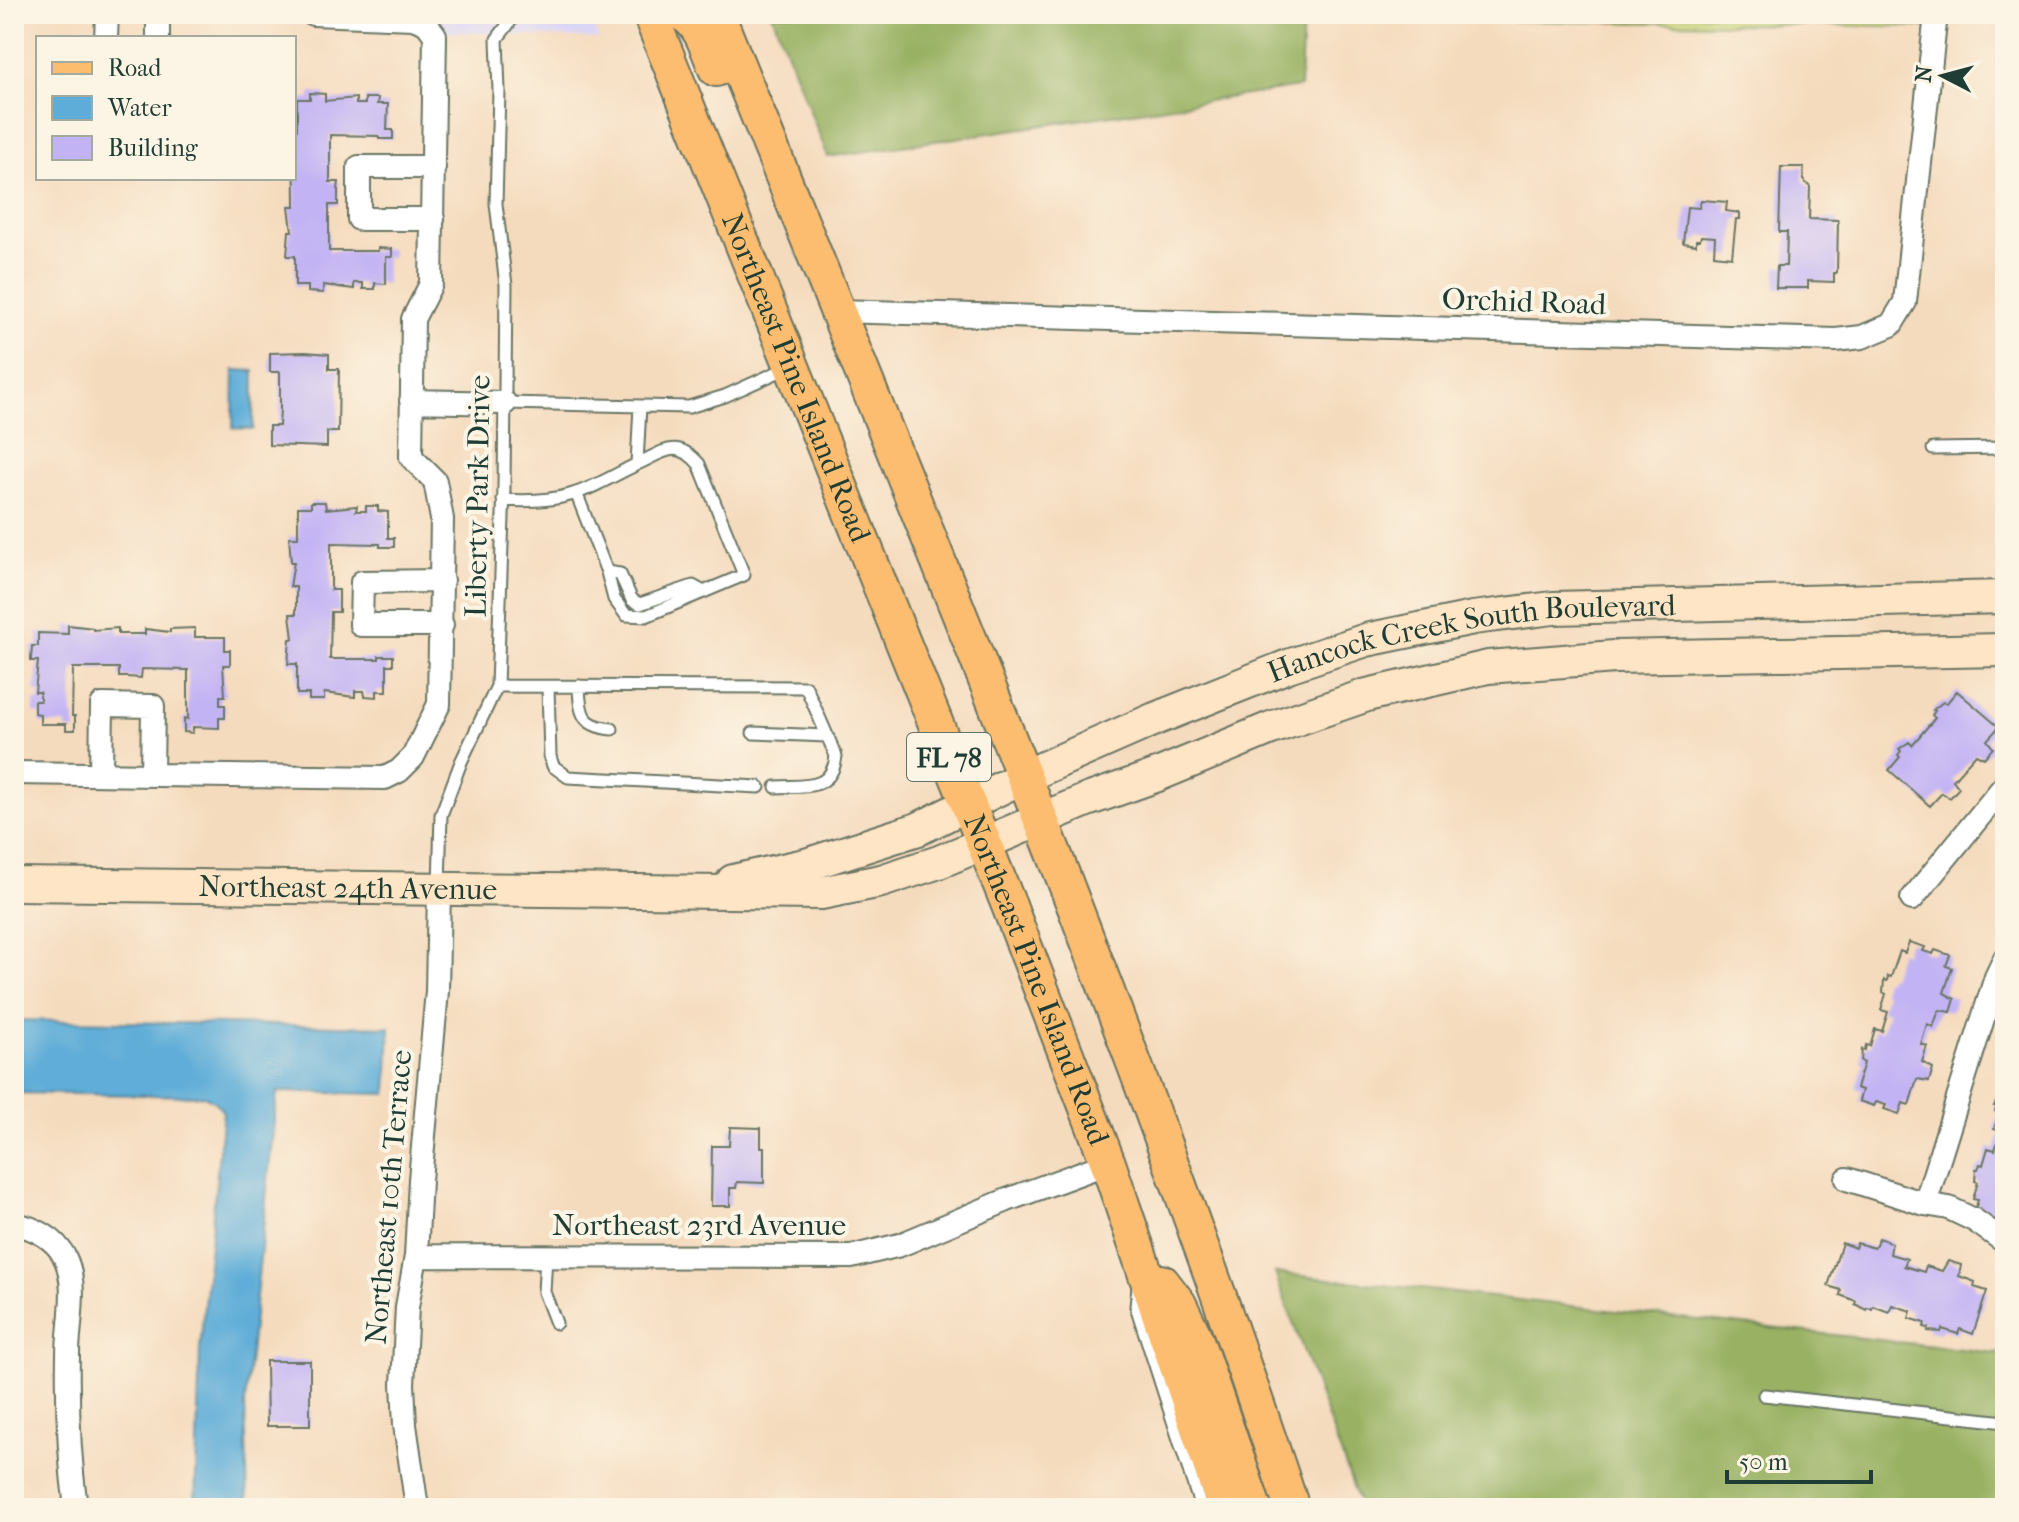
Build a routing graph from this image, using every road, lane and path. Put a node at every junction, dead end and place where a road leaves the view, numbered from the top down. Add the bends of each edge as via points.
1 (107, 14) edge
2 (158, 14) edge
3 (313, 14) edge
4 (516, 14) edge
5 (650, 14) edge
6 (683, 14) edge
7 (717, 14) edge
8 (1936, 14) edge
9 (106, 36) edge
10 (158, 36) edge
11 (434, 167) junction
12 (433, 219) junction
13 (837, 311) junction
14 (791, 366) junction
15 (411, 401) junction
16 (505, 403) junction
17 (640, 406) junction
18 (889, 441) junction
19 (2005, 448) edge
20 (1933, 449) dead end
21 (637, 464) junction
22 (577, 495) junction
23 (503, 500) junction
24 (442, 581) junction
25 (2005, 597) edge
26 (442, 625) junction
27 (2005, 650) edge
28 (497, 686) junction
29 (579, 686) junction
30 (548, 687) junction
31 (612, 729) dead end
32 (753, 733) dead end
33 (827, 736) junction
34 (14, 773) edge
35 (101, 774) junction
36 (152, 775) junction
37 (1023, 777) junction
38 (759, 787) dead end
39 (776, 787) dead end
40 (2002, 797) edge
41 (968, 803) junction
42 (1041, 820) junction
43 (984, 842) junction
44 (14, 884) edge
45 (439, 890) junction
46 (683, 891) junction
47 (1912, 899) dead end
48 (2005, 958) edge
49 (1108, 1163) junction
50 (1847, 1179) dead end
51 (1925, 1204) junction
52 (14, 1224) edge
53 (2005, 1242) edge
54 (546, 1255) junction
55 (416, 1256) junction
56 (1142, 1263) junction
57 (556, 1323) dead end
58 (1764, 1395) dead end
59 (2005, 1422) edge
60 (76, 1508) edge
61 (417, 1508) edge
62 (1201, 1508) edge
63 (1225, 1508) edge
64 (1254, 1508) edge
65 (1292, 1508) edge

1 - 9 street
2 - 10 street
3 - 11 street via 426,23 435,35
4 - 16 lane, Liberty Park Drive via 497,39 496,204 506,285
5 - 14 main road, Northeast Pine Island Road / FL 78
6 - 18 main road, Northeast Pine Island Road via 702,36 847,388
7 - 13 main road, Northeast Pine Island Road / FL 78
8 - 13 street, Orchid Road via 1905,302 1891,325 1862,337 1811,340
11 - 12 street
11 - 12 street via 359,167 359,219
12 - 15 street via 431,284 413,319
13 - 18 main road, Northeast Pine Island Road / FL 78
14 - 17 lane via 689,407
14 - 41 main road, Northeast Pine Island Road / FL 78
15 - 16 street
15 - 24 street via 411,457 435,481 442,519
16 - 17 lane
16 - 23 lane, Liberty Park Drive
17 - 21 lane
18 - 37 main road, Northeast Pine Island Road / FL 78
19 - 20 lane
21 - 22 lane
21 - 22 lane via 674,447 688,450 699,464 744,575 704,592 693,586 640,604 632,600 620,574 607,572
22 - 23 lane via 552,501
23 - 28 lane, Liberty Park Drive
24 - 26 street
24 - 26 street via 362,582 361,625
25 - 37 street, Hancock Creek South Boulevard via 1594,606 1473,618 1327,652
26 - 36 street via 439,704 413,757 399,771 385,778
27 - 42 street, Hancock Creek South Boulevard via 1614,657 1488,667 1367,695
28 - 30 lane
28 - 45 lane, Liberty Park Drive via 441,815
29 - 30 lane
29 - 31 lane via 584,718
29 - 33 lane via 806,687
30 - 38 lane via 550,756 553,766 568,777
32 - 33 lane
33 - 39 lane via 836,756 831,776 818,785
34 - 35 street
35 - 36 street
35 - 36 street via 102,705 153,706
37 - 41 street, Hancock Creek South Boulevard
37 - 42 main road, Northeast Pine Island Road / FL 78
40 - 47 street
41 - 43 main road, Northeast Pine Island Road / FL 78
41 - 46 street, Northeast 24th Avenue via 918,829 823,860
42 - 43 street, Hancock Creek South Boulevard
42 - 65 main road, Northeast Pine Island Road / FL 78 via 1176,1170
43 - 46 street, Northeast 24th Avenue via 852,889
43 - 49 main road, Northeast Pine Island Road / FL 78
44 - 45 street, Northeast 24th Avenue
45 - 46 street, Northeast 24th Avenue
45 - 55 street, Northeast 10th Terrace via 437,991
48 - 51 street
49 - 54 street, Northeast 23rd Avenue via 900,1245 851,1257
49 - 56 main road, Northeast Pine Island Road / FL 78
50 - 51 street
51 - 53 street via 1962,1214
52 - 60 street via 45,1235 64,1256 72,1284 68,1421
54 - 55 street, Northeast 23rd Avenue
54 - 57 lane via 544,1292
55 - 61 street, Northeast 10th Terrace via 403,1384
56 - 62 lane via 1136,1306
56 - 63 main road, Northeast Pine Island Road / FL 78
56 - 64 main road via 1179,1304 1196,1340
58 - 59 lane

